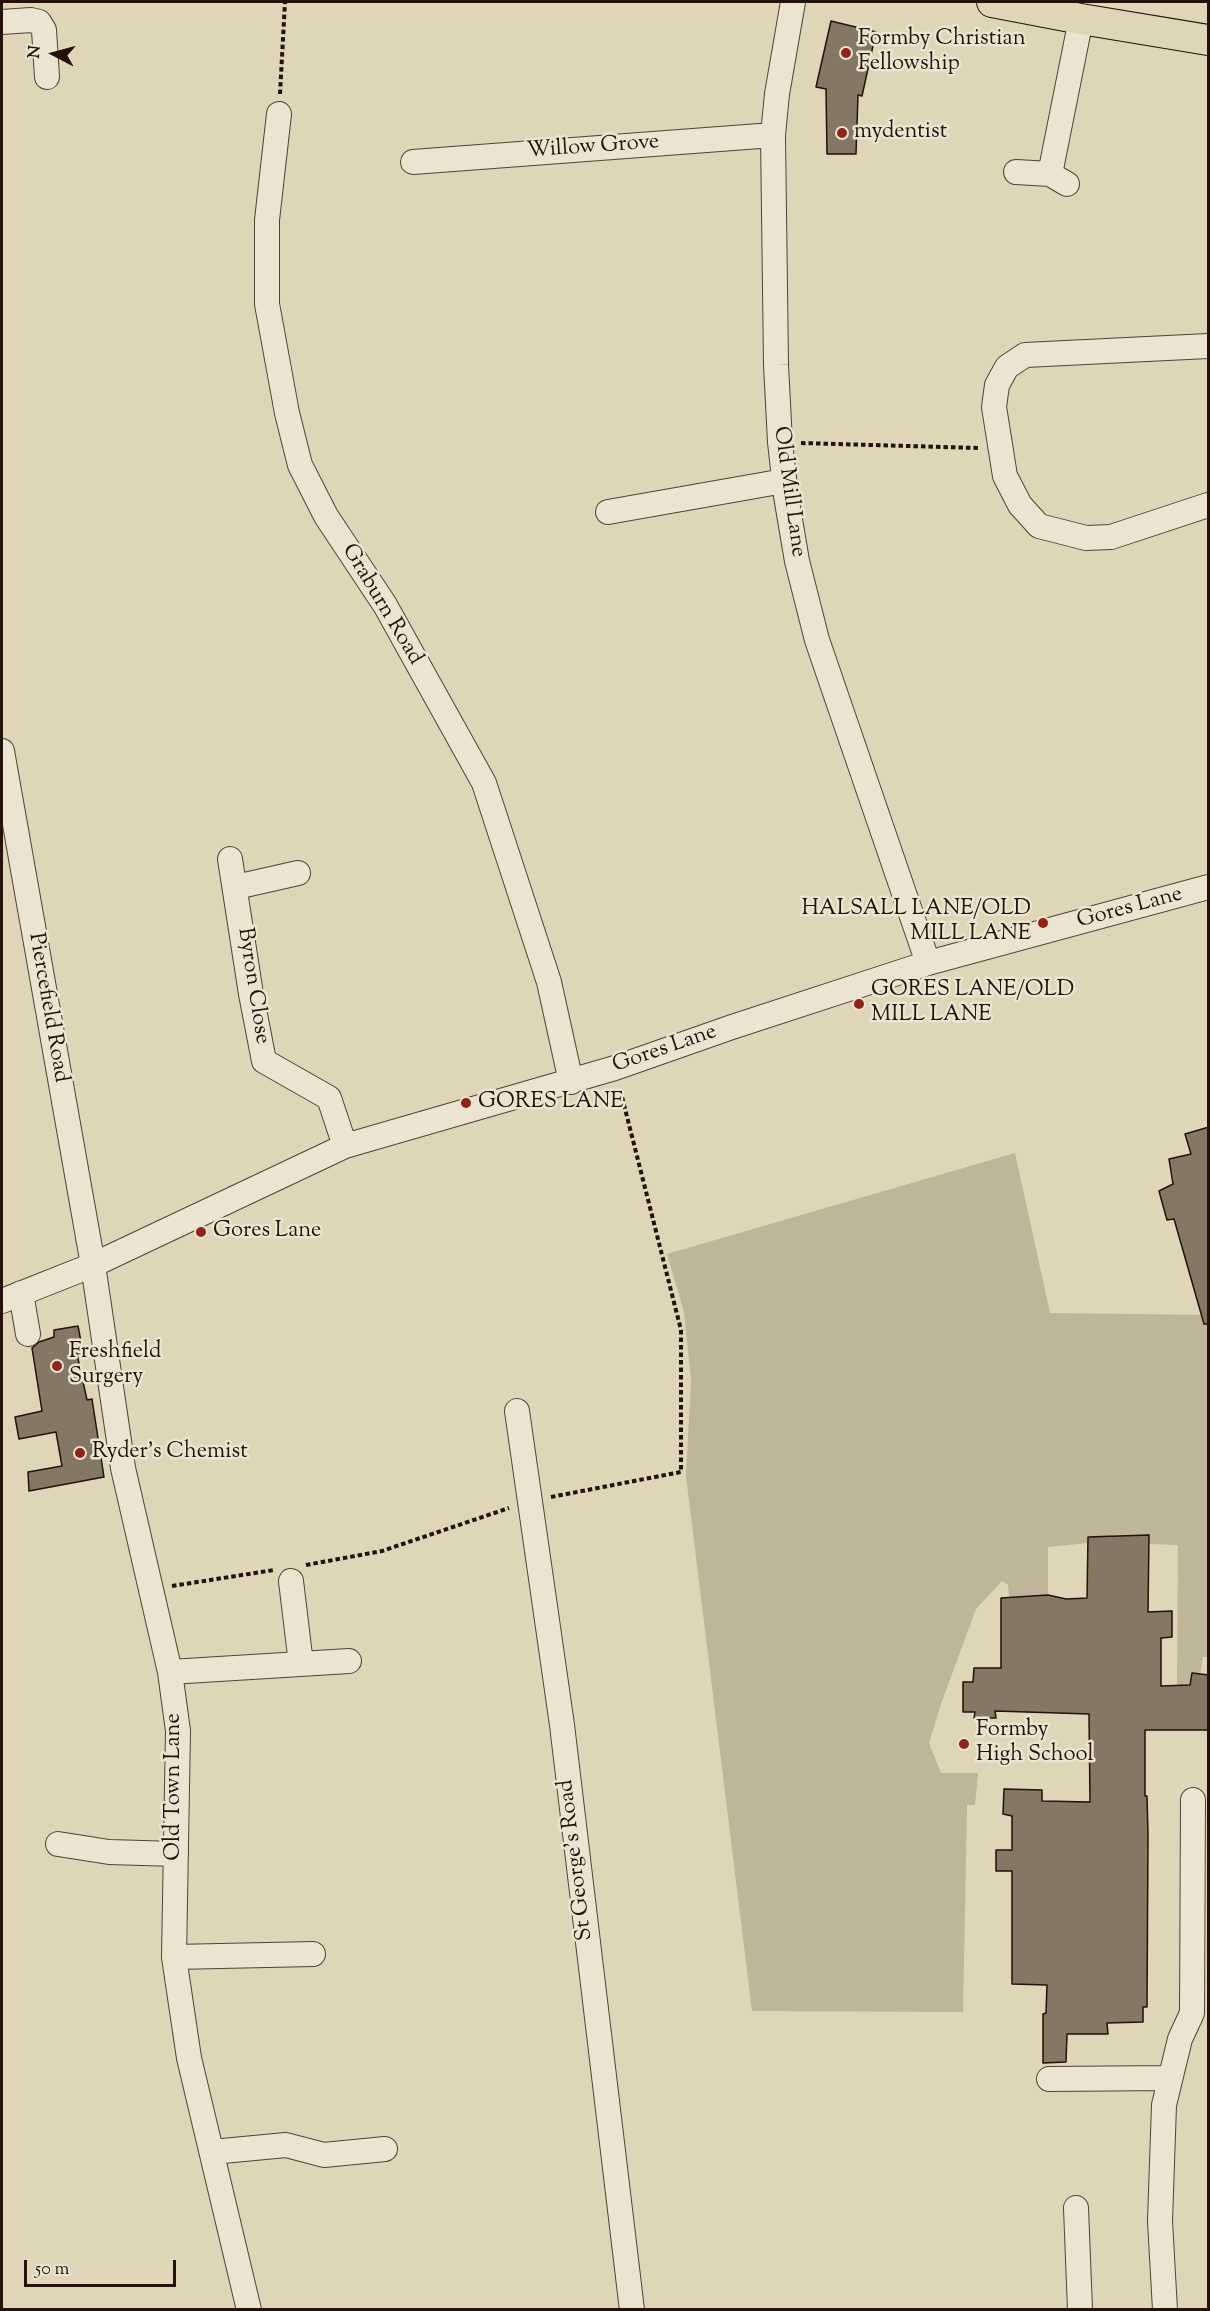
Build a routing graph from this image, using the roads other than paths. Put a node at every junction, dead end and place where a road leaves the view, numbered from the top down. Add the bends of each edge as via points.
1 (793, 2) edge
2 (992, 2) edge
3 (1081, 19) junction
4 (2, 22) edge
5 (1209, 40) edge
6 (47, 77) dead end
7 (279, 114) road end
8 (773, 135) junction
9 (413, 162) dead end
10 (1016, 172) dead end
11 (1209, 346) edge
12 (784, 481) junction
13 (1209, 505) edge
14 (608, 512) dead end
15 (2, 751) edge
16 (230, 859) dead end
17 (298, 873) dead end
18 (236, 887) junction
19 (1209, 888) edge
20 (927, 963) junction
21 (571, 1082) junction
22 (345, 1146) junction
23 (93, 1265) junction
24 (11, 1297) edge
25 (28, 1334) dead end
26 (516, 1411) dead end
27 (289, 1572) road end
28 (349, 1661) dead end
29 (301, 1664) junction
30 (170, 1672) junction
31 (1193, 1800) dead end
32 (58, 1844) dead end
33 (176, 1854) junction
34 (313, 1954) dead end
35 (174, 1957) junction
36 (1170, 2078) junction
37 (1049, 2079) dead end
38 (385, 2149) dead end
39 (212, 2152) junction
40 (1076, 2208) dead end
41 (249, 2310) edge
42 (632, 2310) edge
43 (1080, 2310) edge
44 (1165, 2310) edge

1 - 8 street, Old Mill Lane
2 - 3 main road
3 - 5 main road
3 - 10 street via 1058,179
4 - 6 street via 39,22 44,30
7 - 21 street, Graburn Road via 267,220 267,304 300,465 326,516 385,605 484,783 549,982
8 - 9 street, Willow Grove
8 - 12 street, Old Mill Lane via 776,365
11 - 13 street via 1025,355 1007,367 997,385 994,407 1005,476 1020,505 1039,526 1086,538 1111,537
12 - 14 street
12 - 20 street, Old Mill Lane via 797,561 817,640
15 - 23 street, Piercefield Road
16 - 18 street, Byron Close
17 - 18 street
18 - 22 street, Byron Close via 264,1061 329,1098
19 - 20 street, Gores Lane
20 - 21 street, Gores Lane
21 - 22 street, Gores Lane
22 - 23 street, Gores Lane
23 - 24 street, Gores Lane
23 - 30 street, Old Town Lane via 123,1468
24 - 25 street
26 - 42 street, St George's Road via 562,1725
27 - 29 street
28 - 29 street
29 - 30 street
30 - 33 street, Old Town Lane via 178,1731
31 - 36 street via 1192,2013 1180,2039
32 - 33 street via 109,1852
33 - 35 street, Old Town Lane
34 - 35 street
35 - 39 street, Old Town Lane via 189,2058
36 - 37 street
36 - 44 street via 1164,2105 1160,2221
38 - 39 street via 324,2155 286,2145
39 - 41 street, Old Town Lane
40 - 43 street

